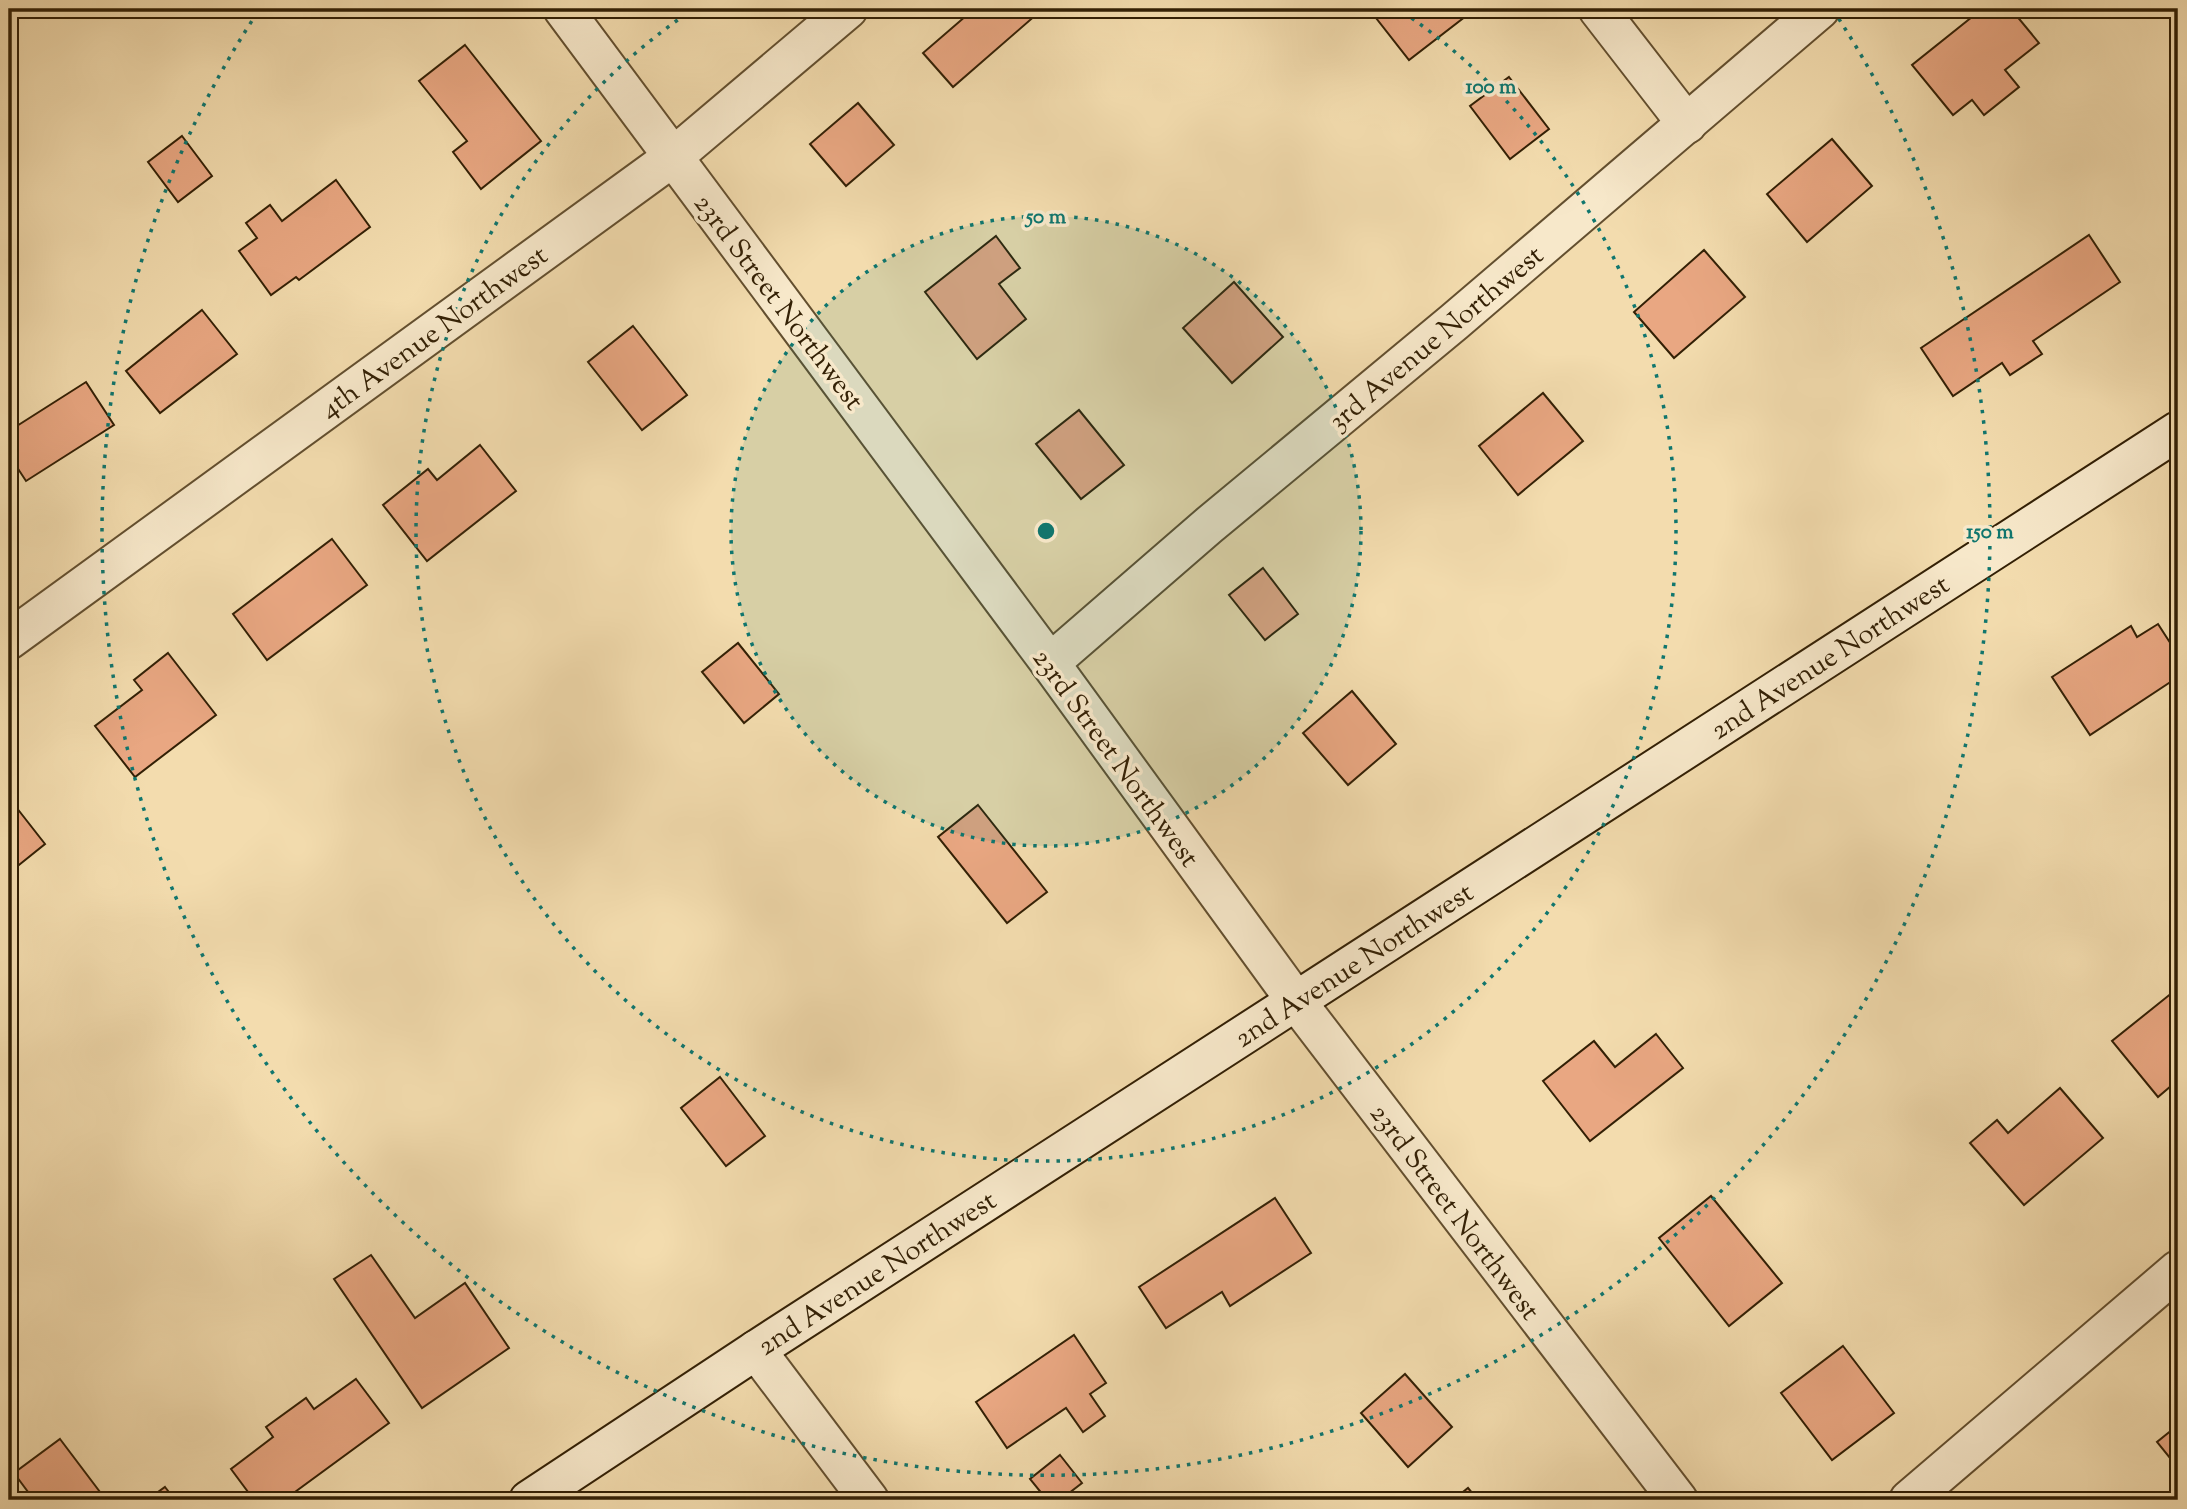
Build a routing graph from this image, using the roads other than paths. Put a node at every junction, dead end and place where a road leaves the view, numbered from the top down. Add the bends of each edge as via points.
1 (563, 9) edge
2 (848, 9) edge
3 (1598, 9) edge
4 (1819, 9) edge
5 (1686, 124) junction
6 (673, 157) junction
7 (2178, 431) edge
8 (9, 640) edge
9 (1050, 663) junction
10 (1296, 1001) junction
11 (2178, 1270) edge
12 (756, 1350) junction
13 (529, 1500) edge
14 (870, 1500) edge
15 (1678, 1500) edge
16 (1909, 1500) edge

1 - 6 street, 23rd Street Northwest
2 - 6 street, 4th Avenue Northwest
3 - 5 street
4 - 5 street, 3rd Avenue Northwest
5 - 9 street, 3rd Avenue Northwest
6 - 8 street, 4th Avenue Northwest
6 - 9 street, 23rd Street Northwest
7 - 10 street, 2nd Avenue Northwest
9 - 10 street, 23rd Street Northwest
10 - 12 street, 2nd Avenue Northwest
10 - 15 street, 23rd Street Northwest
11 - 16 street
12 - 13 street, 2nd Avenue Northwest
12 - 14 street

